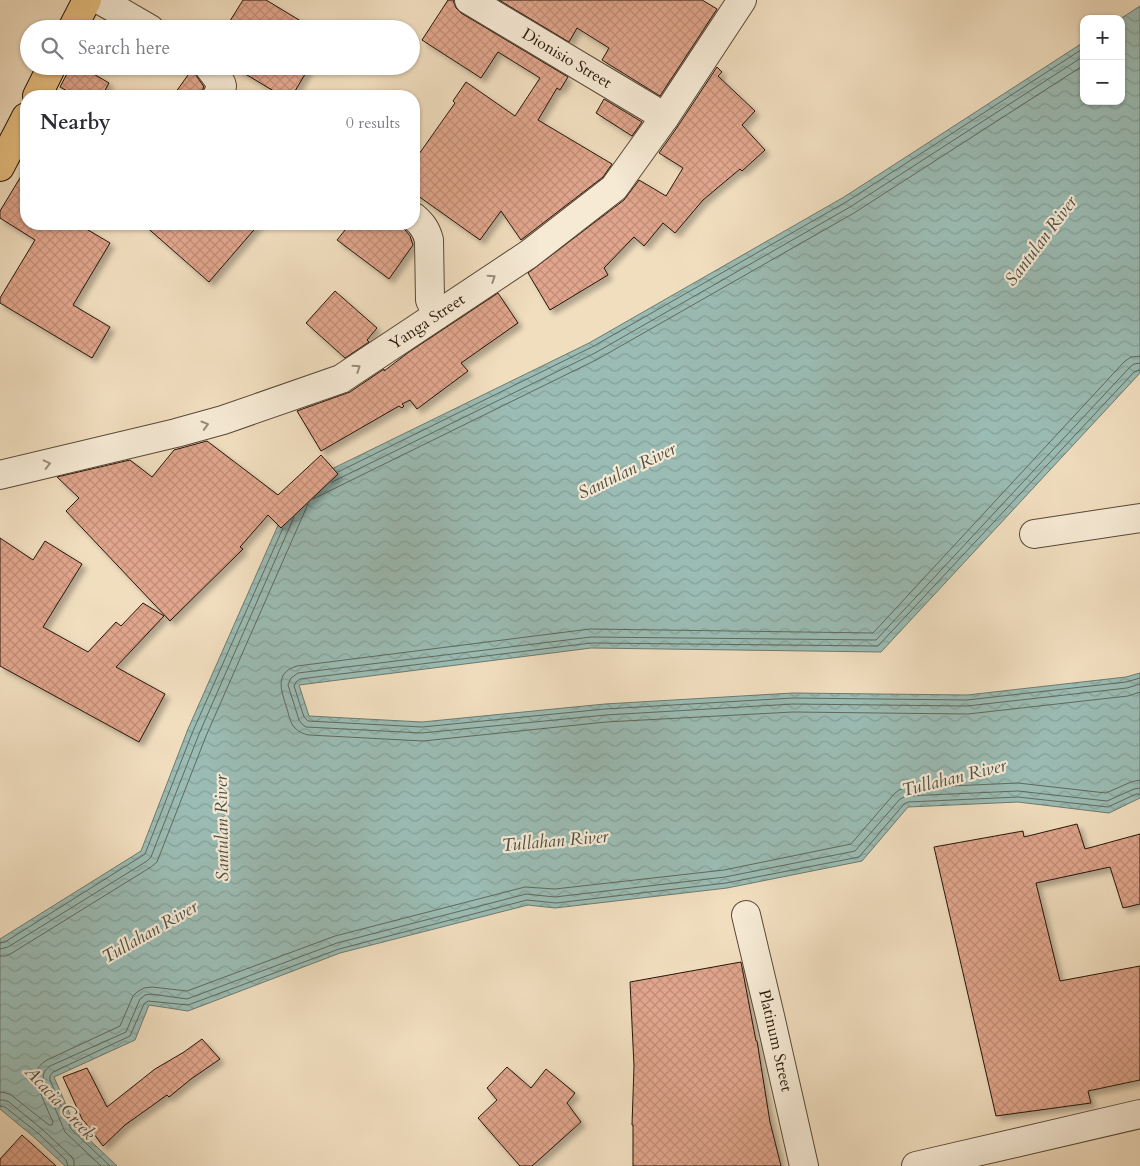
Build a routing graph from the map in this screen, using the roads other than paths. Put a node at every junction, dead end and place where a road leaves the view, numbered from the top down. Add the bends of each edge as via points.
1 (87, 0) edge
2 (100, 0) edge
3 (470, 0) edge
4 (742, 0) edge
5 (77, 20) edge
6 (134, 20) edge
7 (48, 75) edge
8 (216, 75) edge
9 (40, 90) edge
10 (220, 90) edge
11 (665, 117) junction
12 (20, 129) edge
13 (0, 167) edge
14 (420, 222) edge
15 (437, 315) junction
16 (0, 475) edge
17 (1140, 518) edge
18 (1034, 534) dead end
19 (746, 915) dead end
20 (1140, 1114) edge
21 (804, 1166) edge
22 (916, 1166) edge

1 - 5 main road
2 - 6 street
3 - 11 street, Dionisio Street
4 - 11 street, Yanga Street
7 - 9 main road
8 - 10 street via 222,86
15 -> 11 street, Yanga Street via 529,254 614,188
12 - 13 main road
14 - 15 street via 429,240 430,300
16 -> 15 street, Yanga Street via 223,420 341,379
17 - 18 street
19 - 21 street, Platinum Street
20 - 22 street

